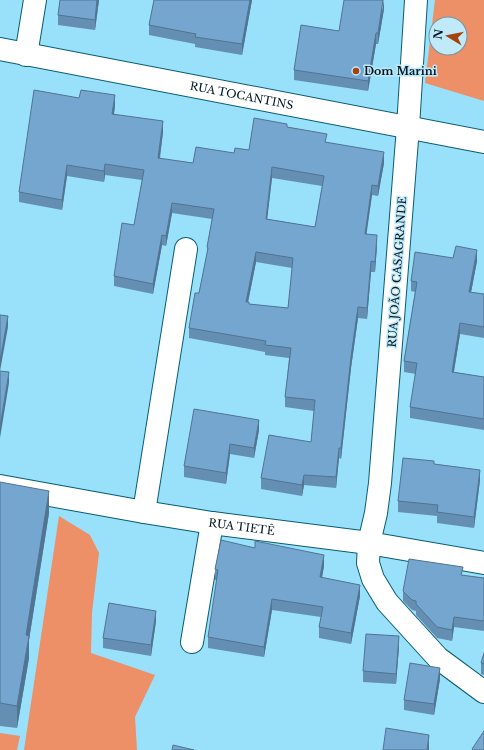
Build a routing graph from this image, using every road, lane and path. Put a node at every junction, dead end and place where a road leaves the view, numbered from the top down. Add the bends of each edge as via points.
1 (35, 0) edge
2 (416, 0) edge
3 (0, 49) edge
4 (26, 54) junction
5 (408, 127) junction
6 (484, 142) edge
7 (186, 249) dead end
8 (0, 486) edge
9 (144, 512) junction
10 (212, 523) junction
11 (369, 543) junction
12 (484, 563) edge
13 (192, 642) dead end
14 (484, 692) edge

1 - 4 street
2 - 5 street, RUA JOÃO CASAGRANDE
3 - 4 street, RUA TOCANTINS
4 - 5 street, RUA TOCANTINS
5 - 6 street, RUA TOCANTINS
5 - 11 street, RUA JOÃO CASAGRANDE via 380,484
7 - 9 street
8 - 9 street, RUA TIETÊ
9 - 10 street, RUA TIETÊ
10 - 11 street, RUA TIETÊ
10 - 13 street
11 - 12 street, RUA TIETÊ
11 - 14 street, RUA JOÃO CASAGRANDE via 368,563 373,579 387,602 438,658

